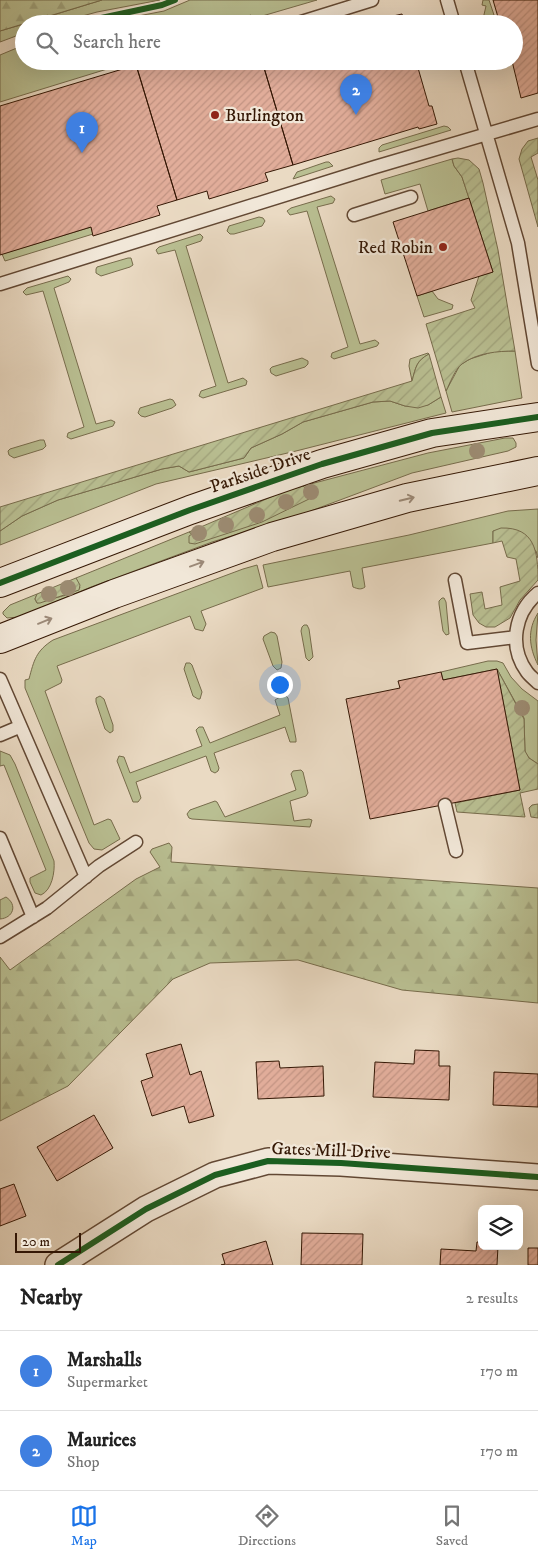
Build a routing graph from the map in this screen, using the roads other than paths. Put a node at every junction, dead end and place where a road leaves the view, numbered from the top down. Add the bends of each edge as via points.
1 (372, 0) edge
2 (447, 0) edge
3 (324, 15) edge
4 (451, 15) edge
5 (468, 70) edge
6 (538, 119) edge
7 (486, 136) junction
8 (411, 198) dead end
9 (354, 215) dead end
10 (0, 284) edge
11 (538, 364) edge
12 (538, 417) edge
13 (538, 471) edge
14 (455, 580) dead end
15 (0, 583) edge
16 (538, 593) edge
17 (516, 637) junction
18 (0, 639) edge
19 (0, 679) edge
20 (538, 683) edge
21 (19, 727) junction
22 (0, 735) edge
23 (445, 805) dead end
24 (0, 838) edge
25 (136, 842) dead end
26 (456, 851) dead end
27 (86, 877) junction
28 (33, 917) junction
29 (0, 937) edge
30 (538, 1177) edge
31 (58, 1265) edge

1 - 3 lane
2 - 4 lane
5 - 7 lane
6 - 7 lane
7 - 10 lane via 375,167
7 - 11 lane via 518,242
8 - 9 lane
12 - 15 street, Parkside Drive via 432,433 322,464 190,510
18 -> 13 street via 272,537 407,498
14 - 17 lane via 467,643
16 - 17 lane via 520,616
17 - 20 lane via 518,654 526,671
19 - 21 lane
21 - 22 lane
21 - 27 lane
23 - 26 lane
24 - 28 lane
25 - 27 lane
27 - 28 lane
28 - 29 lane
30 - 31 street, Gates Mill Drive via 268,1161 206,1179 146,1209

